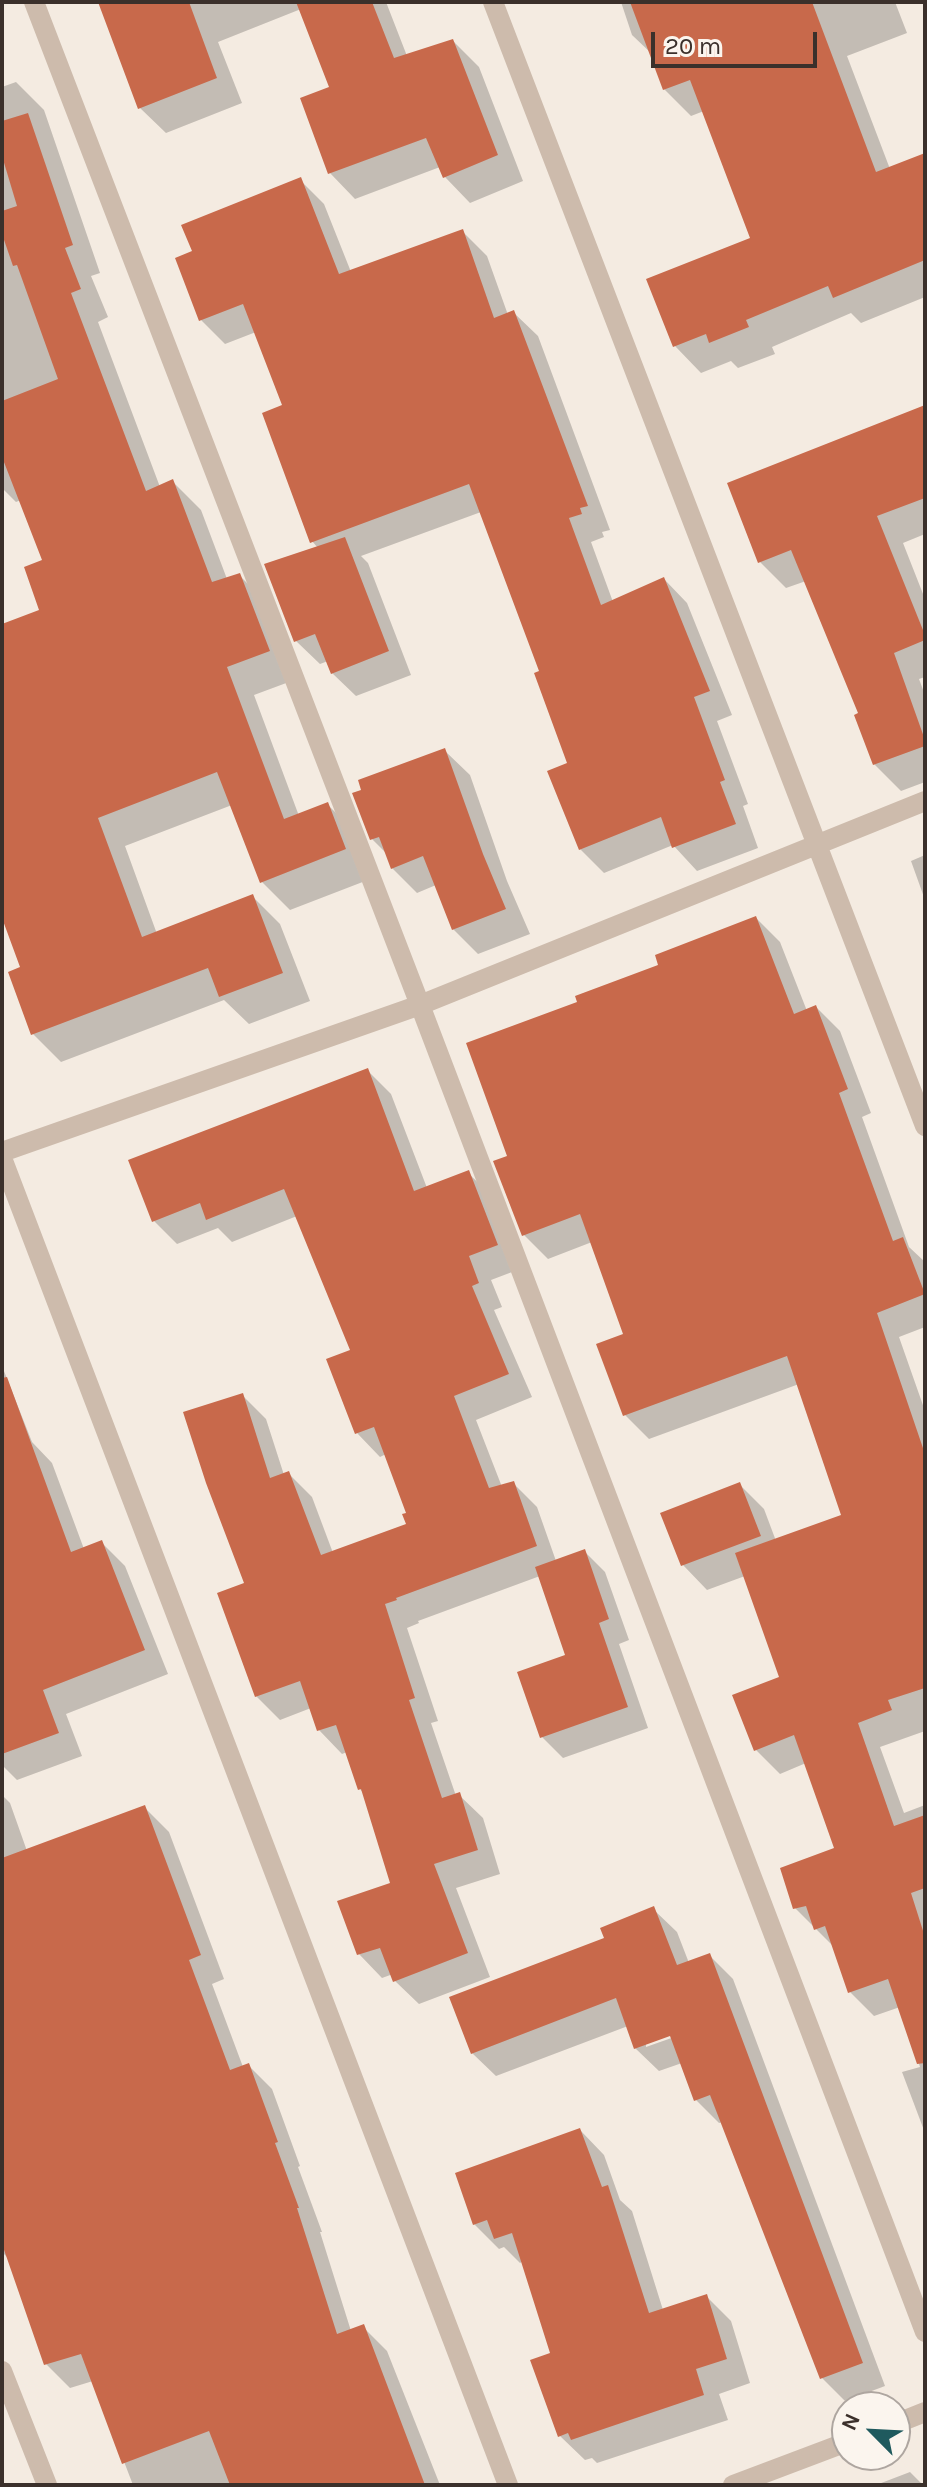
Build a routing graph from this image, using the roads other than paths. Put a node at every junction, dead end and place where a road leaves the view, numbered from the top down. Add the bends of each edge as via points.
1 (34, 2) edge
2 (493, 2) edge
3 (925, 801) edge
4 (816, 843) junction
5 (420, 1005) junction
6 (925, 1126) edge
7 (2, 1155) edge
8 (925, 2332) edge
9 (2, 2371) edge
10 (831, 2448) edge
11 (47, 2485) edge
12 (508, 2485) edge
13 (733, 2485) edge

1 - 5 street
2 - 4 street
3 - 4 street
4 - 5 street
4 - 6 street
5 - 7 street
5 - 8 street
7 - 12 street
9 - 11 street
10 - 13 street

